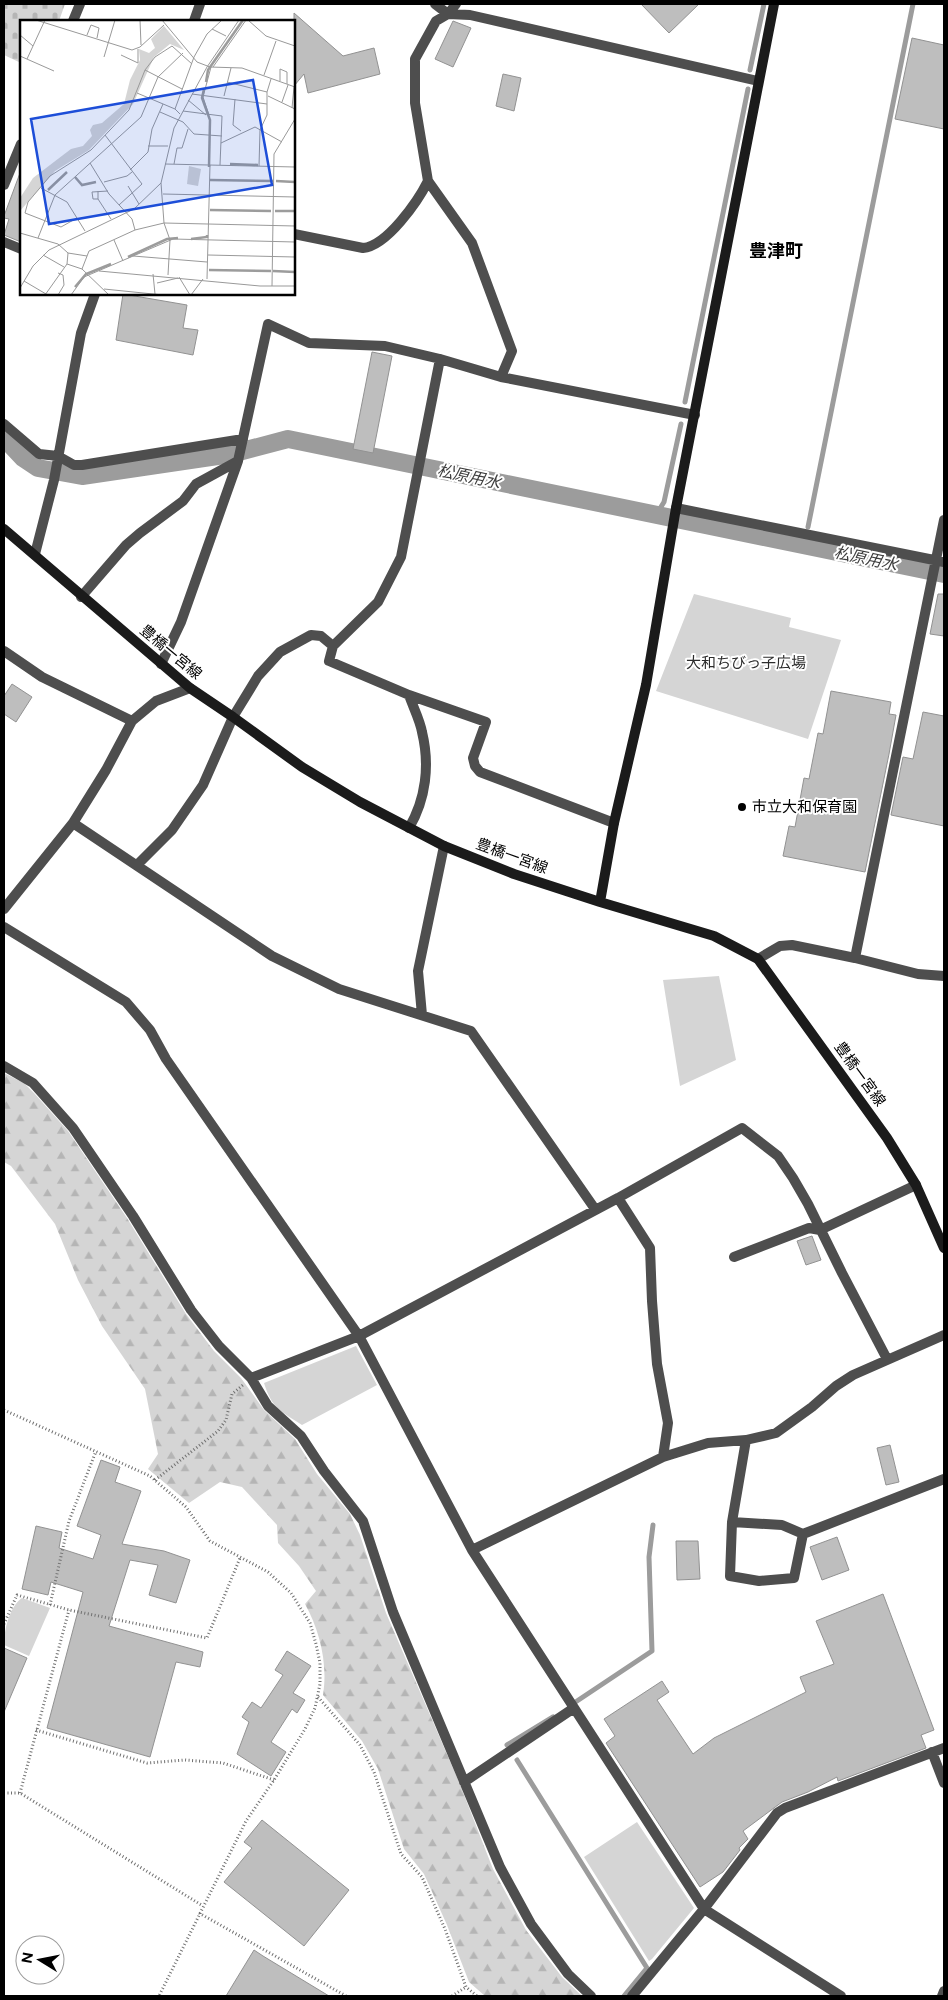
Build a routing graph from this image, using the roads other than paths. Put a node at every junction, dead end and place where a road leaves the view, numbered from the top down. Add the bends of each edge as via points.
1 (80, 4) edge
2 (200, 4) edge
3 (435, 4) edge
4 (456, 4) edge
5 (774, 4) edge
6 (448, 14) junction
7 (73, 20) edge
8 (194, 20) edge
9 (758, 81) junction
10 (20, 146) edge
11 (428, 180) junction
12 (4, 186) edge
13 (295, 234) edge
14 (4, 242) edge
15 (20, 249) edge
16 (95, 295) edge
17 (440, 359) junction
18 (501, 377) junction
19 (695, 415) junction
20 (4, 424) edge
21 (243, 440) junction
22 (57, 460) junction
23 (238, 461) junction
24 (676, 508) junction
25 (944, 520) edge
26 (4, 529) edge
27 (34, 554) junction
28 (940, 561) edge
29 (81, 597) junction
30 (333, 646) junction
31 (4, 651) edge
32 (161, 664) junction
33 (190, 688) junction
34 (409, 695) junction
35 (233, 717) junction
36 (132, 721) junction
37 (73, 823) junction
38 (614, 823) junction
39 (409, 828) junction
40 (444, 846) junction
41 (137, 865) junction
42 (600, 902) junction
43 (4, 909) edge
44 (4, 927) edge
45 (855, 958) junction
46 (758, 959) junction
47 (944, 976) edge
48 (422, 1015) junction
49 (4, 1066) edge
50 (916, 1185) junction
51 (618, 1198) junction
52 (595, 1209) junction
53 (820, 1230) junction
54 (944, 1248) edge
55 (734, 1257) dead end
56 (944, 1335) edge
57 (359, 1336) junction
58 (887, 1359) junction
59 (250, 1378) junction
60 (746, 1440) junction
61 (662, 1457) junction
62 (944, 1479) edge
63 (732, 1522) junction
64 (803, 1534) junction
65 (472, 1550) junction
66 (574, 1708) junction
67 (944, 1748) edge
68 (932, 1752) junction
69 (464, 1782) junction
70 (944, 1782) edge
71 (704, 1909) junction
72 (944, 1991) edge
73 (591, 1996) edge
74 (632, 1996) edge
75 (841, 1996) edge
76 (942, 1996) edge

1 - 7 street
2 - 8 street
3 - 6 street
4 - 6 street
5 - 9 main road
6 - 9 street via 470,15
6 - 11 street via 436,22 415,59 415,104
9 - 19 main road
10 - 12 street
11 - 13 street via 408,214 370,247
11 - 18 street via 472,243 512,351
14 - 15 street
16 - 22 street via 81,333
17 - 18 street
17 - 21 street via 385,346 309,343 268,324
17 - 30 street via 401,557 378,602
18 - 19 street
19 - 24 main road
20 - 22 street via 39,454
21 - 22 street via 82,466
21 - 23 street
22 - 27 street
23 - 29 street via 196,484 183,502 126,545
23 - 32 street via 181,622
24 - 28 street
24 - 38 main road via 646,685
25 - 28 street
26 - 27 main road, 豊橋一宮線
27 - 29 main road, 豊橋一宮線
28 - 45 street
29 - 32 main road, 豊橋一宮線
30 - 34 street via 329,661
30 - 35 street via 321,636 311,635 280,652 258,676
31 - 36 street via 42,676
32 - 33 main road, 豊橋一宮線
33 - 35 main road, 豊橋一宮線
33 - 36 street via 156,701
34 - 38 street via 486,722 474,758 474,766 480,772
34 - 39 street via 422,732 426,759 418,812
35 - 39 main road, 豊橋一宮線 via 302,767
35 - 41 street via 204,786 172,830
36 - 37 street
37 - 41 street
37 - 43 street
38 - 42 main road
39 - 40 main road, 豊橋一宮線
40 - 42 main road, 豊橋一宮線 via 514,874
40 - 48 street via 418,971
41 - 48 street via 272,956 339,989
42 - 46 main road, 豊橋一宮線 via 714,936
44 - 57 street via 126,1002 150,1030 166,1059
45 - 46 street via 792,945 780,946
45 - 47 street via 918,974
46 - 50 main road, 豊橋一宮線 via 887,1138
48 - 52 street via 471,1031
49 - 59 street via 33,1083 73,1128 134,1216 190,1310
50 - 53 street
50 - 54 main road, 豊橋一宮線
51 - 52 street
51 - 53 street via 742,1128 778,1156
51 - 61 street via 650,1248 657,1364 668,1423
52 - 57 street
53 - 55 street via 809,1228
53 - 58 street
56 - 58 street
57 - 59 street
57 - 65 street
58 - 60 street via 836,1386 776,1433
59 - 69 street via 268,1406 302,1436 324,1471 363,1520 393,1612
60 - 61 street via 708,1442
60 - 63 street
61 - 65 street
62 - 64 street
63 - 64 street via 782,1525
63 - 64 street via 730,1576 759,1581 794,1578
65 - 66 street
66 - 69 street
66 - 71 street
67 - 68 street
68 - 70 street
68 - 71 street via 777,1813
69 - 73 street via 500,1867 531,1924 568,1974
71 - 74 street
71 - 75 street
72 - 76 street

